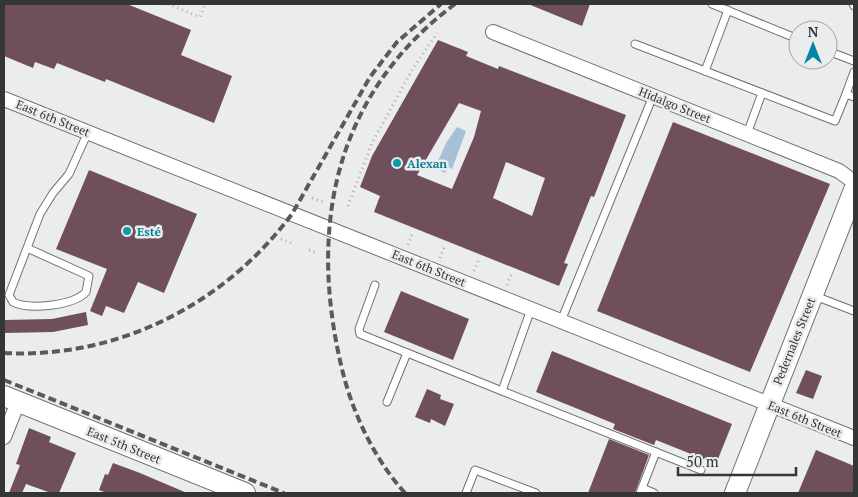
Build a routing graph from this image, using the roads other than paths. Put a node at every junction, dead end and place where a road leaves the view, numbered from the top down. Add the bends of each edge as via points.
1 (712, 4) edge
2 (728, 10) junction
3 (493, 32) dead end
4 (788, 35) edge
5 (635, 44) dead end
6 (838, 55) edge
7 (854, 61) edge
8 (705, 71) junction
9 (854, 72) edge
10 (762, 93) junction
11 (846, 94) junction
12 (653, 96) junction
13 (854, 97) edge
14 (4, 99) edge
15 (88, 132) junction
16 (747, 134) junction
17 (854, 182) edge
18 (854, 190) edge
19 (27, 248) junction
20 (374, 284) dead end
21 (813, 295) junction
22 (532, 309) junction
23 (854, 311) edge
24 (561, 321) junction
25 (407, 353) junction
26 (502, 391) junction
27 (11, 399) edge
28 (387, 402) dead end
29 (769, 404) junction
30 (4, 437) edge
31 (854, 438) edge
32 (656, 452) junction
33 (701, 470) dead end
34 (641, 491) edge
35 (245, 493) edge
36 (466, 493) edge
37 (536, 493) edge
38 (654, 493) edge
39 (735, 493) edge

1 - 2 lane
2 - 4 lane
2 - 8 lane
3 - 12 street, Hidalgo Street
5 - 8 lane
6 - 7 lane
8 - 10 lane
9 - 11 lane
10 - 11 lane via 835,121
10 - 16 lane
11 - 13 lane
12 - 16 street, Hidalgo Street
12 - 24 lane
14 - 15 street, East 6th Street
15 - 19 lane via 69,174 40,214
15 - 22 street, East 6th Street
16 - 17 street, Hidalgo Street via 839,171
18 - 21 street, Pedernales Street
19 - 19 lane via 8,295 13,302 28,307 72,301 86,292 89,276
20 - 25 lane via 359,332
21 - 23 lane
21 - 29 street, Pedernales Street
22 - 24 street, East 6th Street
22 - 26 lane
24 - 29 street, East 6th Street
25 - 26 lane
25 - 28 lane
26 - 32 lane
27 - 30 street
27 - 35 street, East 5th Street
29 - 31 street, East 6th Street
29 - 39 street, Pedernales Street
32 - 33 lane
32 - 34 lane
34 - 38 lane
36 - 37 lane via 475,470

